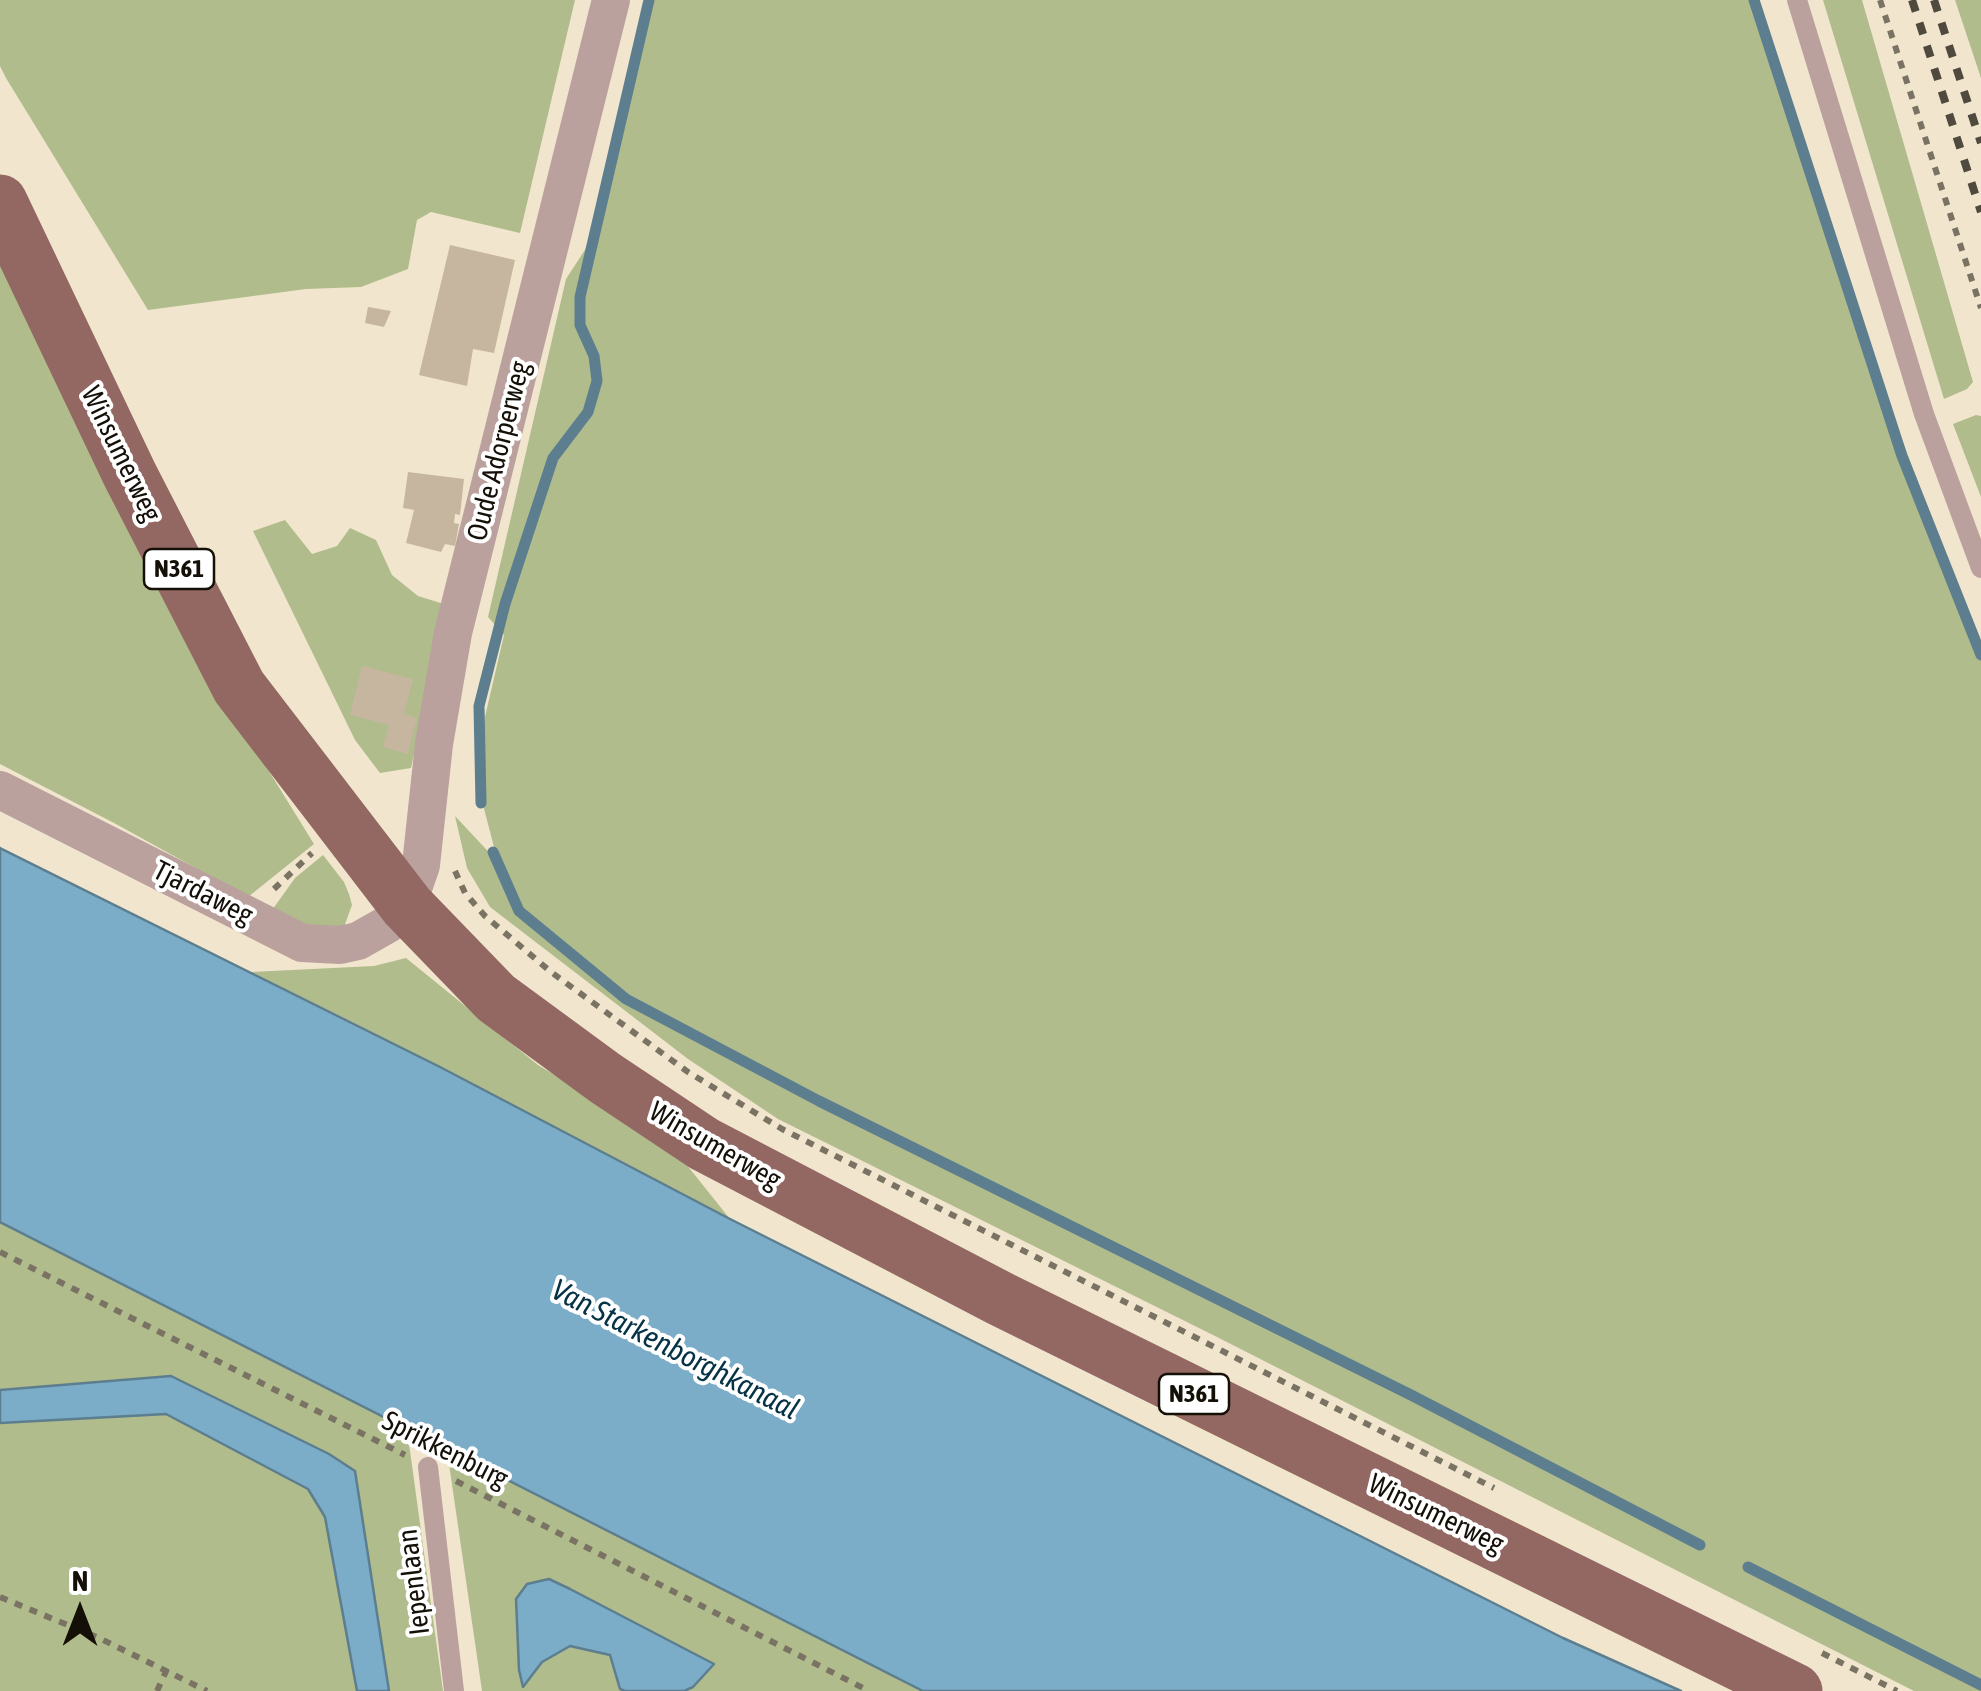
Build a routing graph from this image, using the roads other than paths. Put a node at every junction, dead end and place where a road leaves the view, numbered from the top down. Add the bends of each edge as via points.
1 (611, 0) edge
2 (1798, 0) edge
3 (0, 202) edge
4 (1981, 568) edge
5 (0, 790) edge
6 (407, 906) junction
7 (428, 1467) road end
8 (1803, 1669) edge
9 (454, 1691) edge

1 - 6 street, Oude Adorperweg via 453,633 420,865
2 - 4 lane via 1924,414
3 - 6 main road, Winsumerweg / N361 via 239,687
5 - 6 street, Tjardaweg via 302,943 358,941
6 - 8 main road, Winsumerweg / N361 via 496,998 704,1144 1001,1299
7 - 9 lane, Iepenlaan

